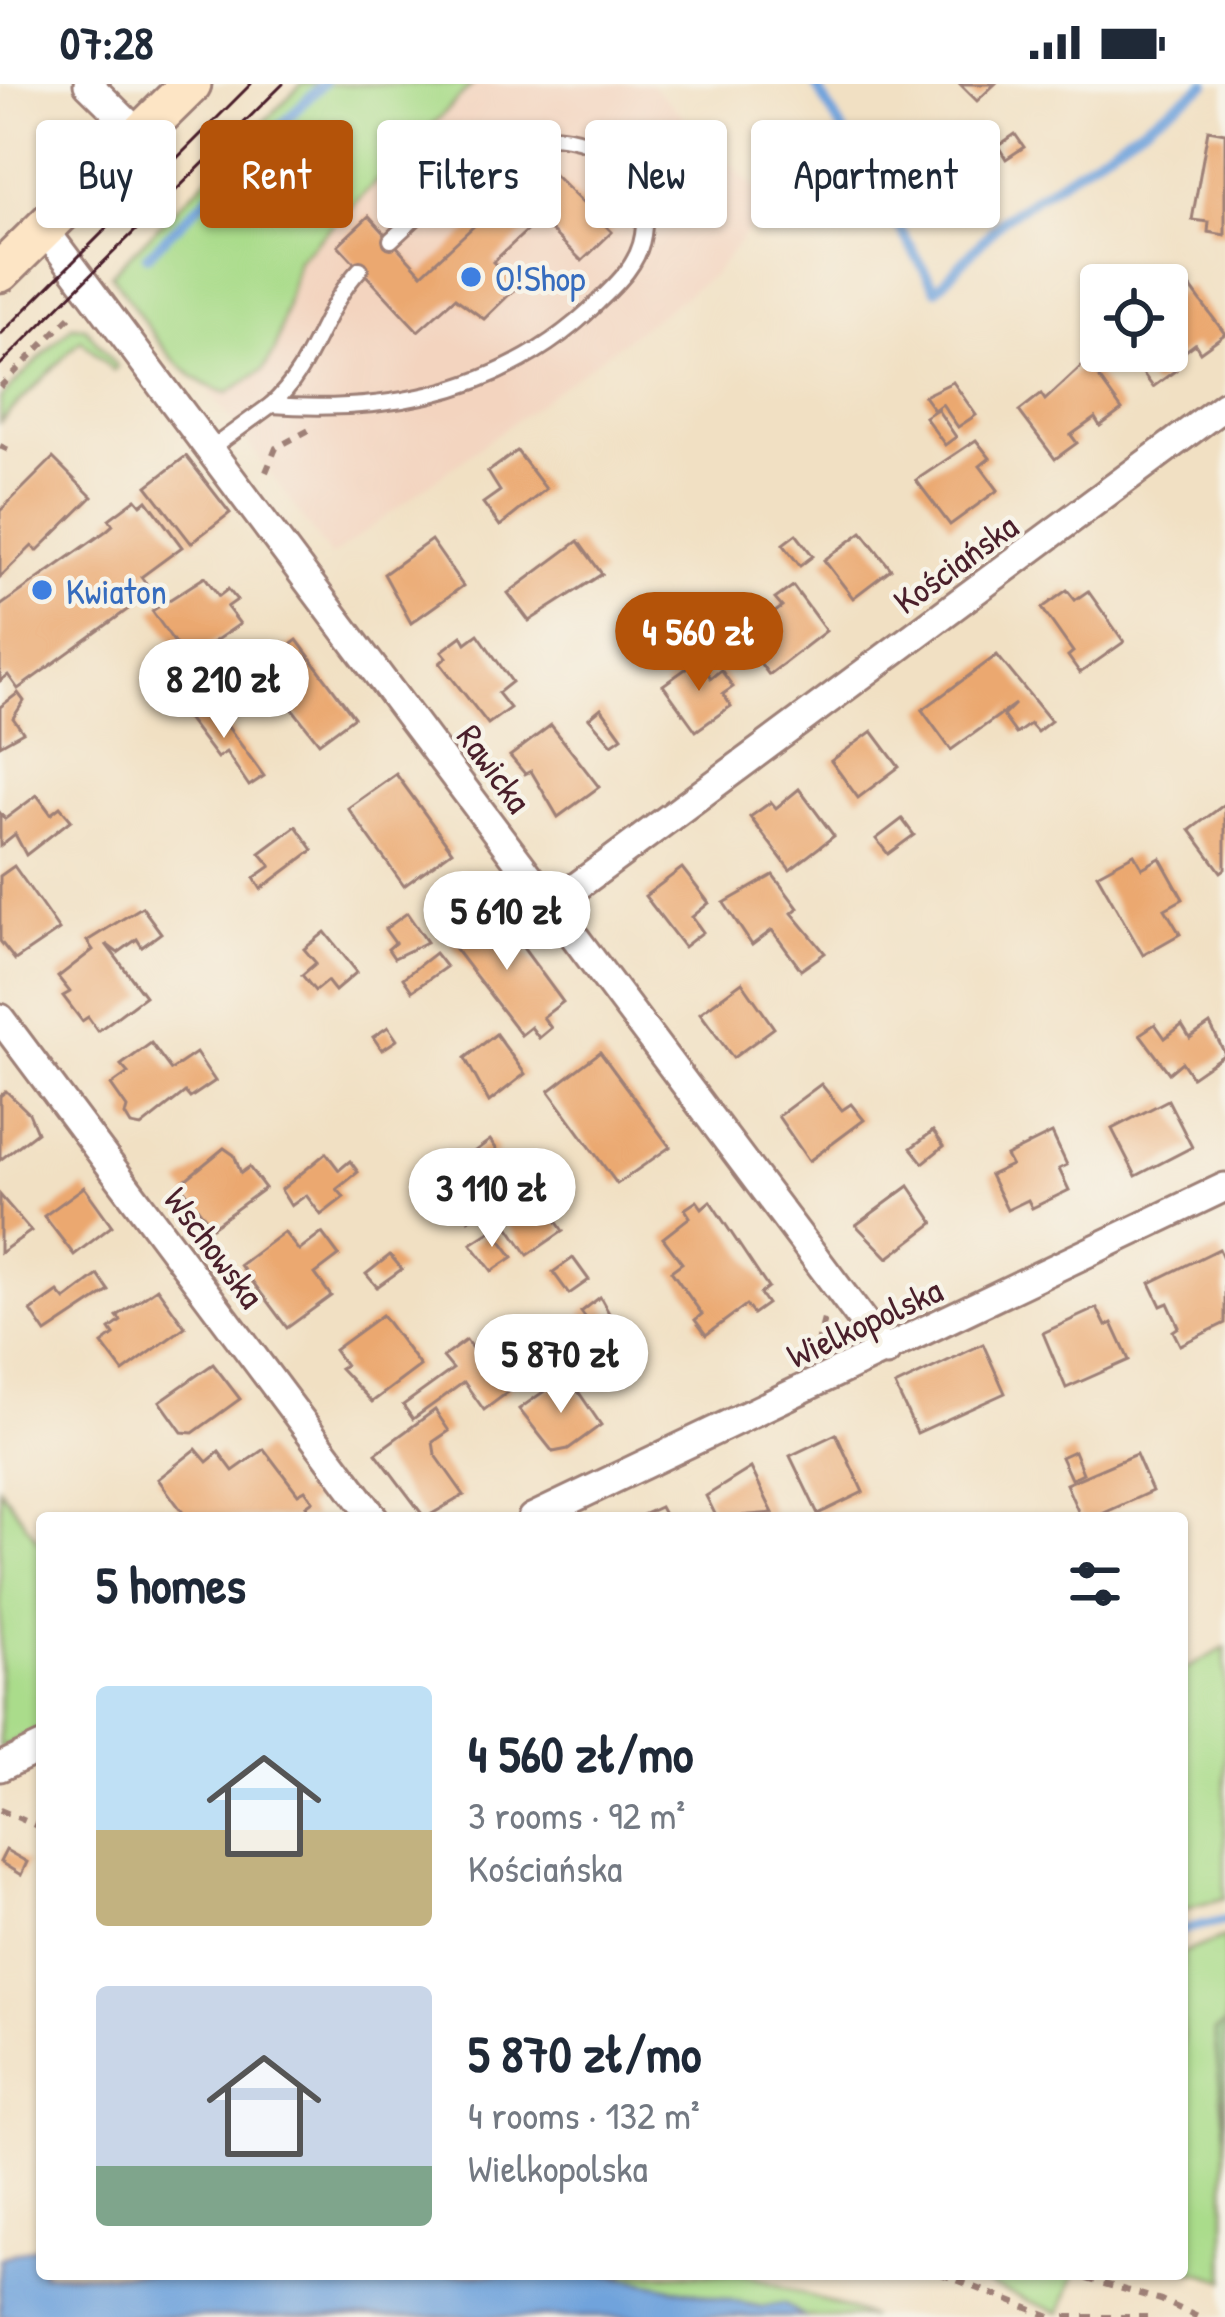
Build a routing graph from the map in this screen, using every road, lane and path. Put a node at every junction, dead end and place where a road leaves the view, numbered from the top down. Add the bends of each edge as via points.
1 (88, 84) edge
2 (191, 84) edge
3 (124, 120) edge
4 (156, 120) edge
5 (561, 135) edge
6 (404, 228) edge
7 (44, 229) joint
8 (391, 240) dead end
9 (360, 269) dead end
10 (0, 272) edge
11 (83, 304) dead end
12 (0, 387) edge
13 (271, 405) junction
14 (1225, 405) edge
15 (301, 435) dead end
16 (0, 446) edge
17 (212, 448) junction
18 (15, 453) dead end
19 (269, 487) dead end
20 (552, 905) junction
21 (0, 1018) edge
22 (1225, 1187) edge
23 (827, 1308) dead end
24 (886, 1352) junction
25 (799, 1355) dead end
26 (370, 1512) edge
27 (545, 1512) edge
28 (36, 1751) edge
29 (0, 1767) edge
30 (0, 1810) edge
31 (36, 1825) edge
32 (956, 2280) edge
33 (1091, 2280) edge
34 (1051, 2317) edge
35 (1066, 2317) edge
36 (1153, 2317) edge
37 (1198, 2317) edge

1 - 3 street
2 - 4 main road
5 - 13 lane via 609,155 640,200 643,233 632,266 560,335 447,394 336,410
6 - 8 lane
7 - 10 main road
7 - 17 street, Rawicka
9 - 13 lane via 323,318 299,375
11 - 12 path
13 - 17 lane
14 - 20 street, Kościańska
15 - 19 path via 276,448
16 - 18 path
17 - 20 street, Rawicka
20 - 24 street, Rawicka
21 - 26 street, Wschowska
22 - 24 street, Wielkopolska
23 - 25 path via 819,1344
24 - 27 street, Wielkopolska
28 - 29 street
30 - 31 path
32 - 34 path
33 - 37 path
35 - 36 path

